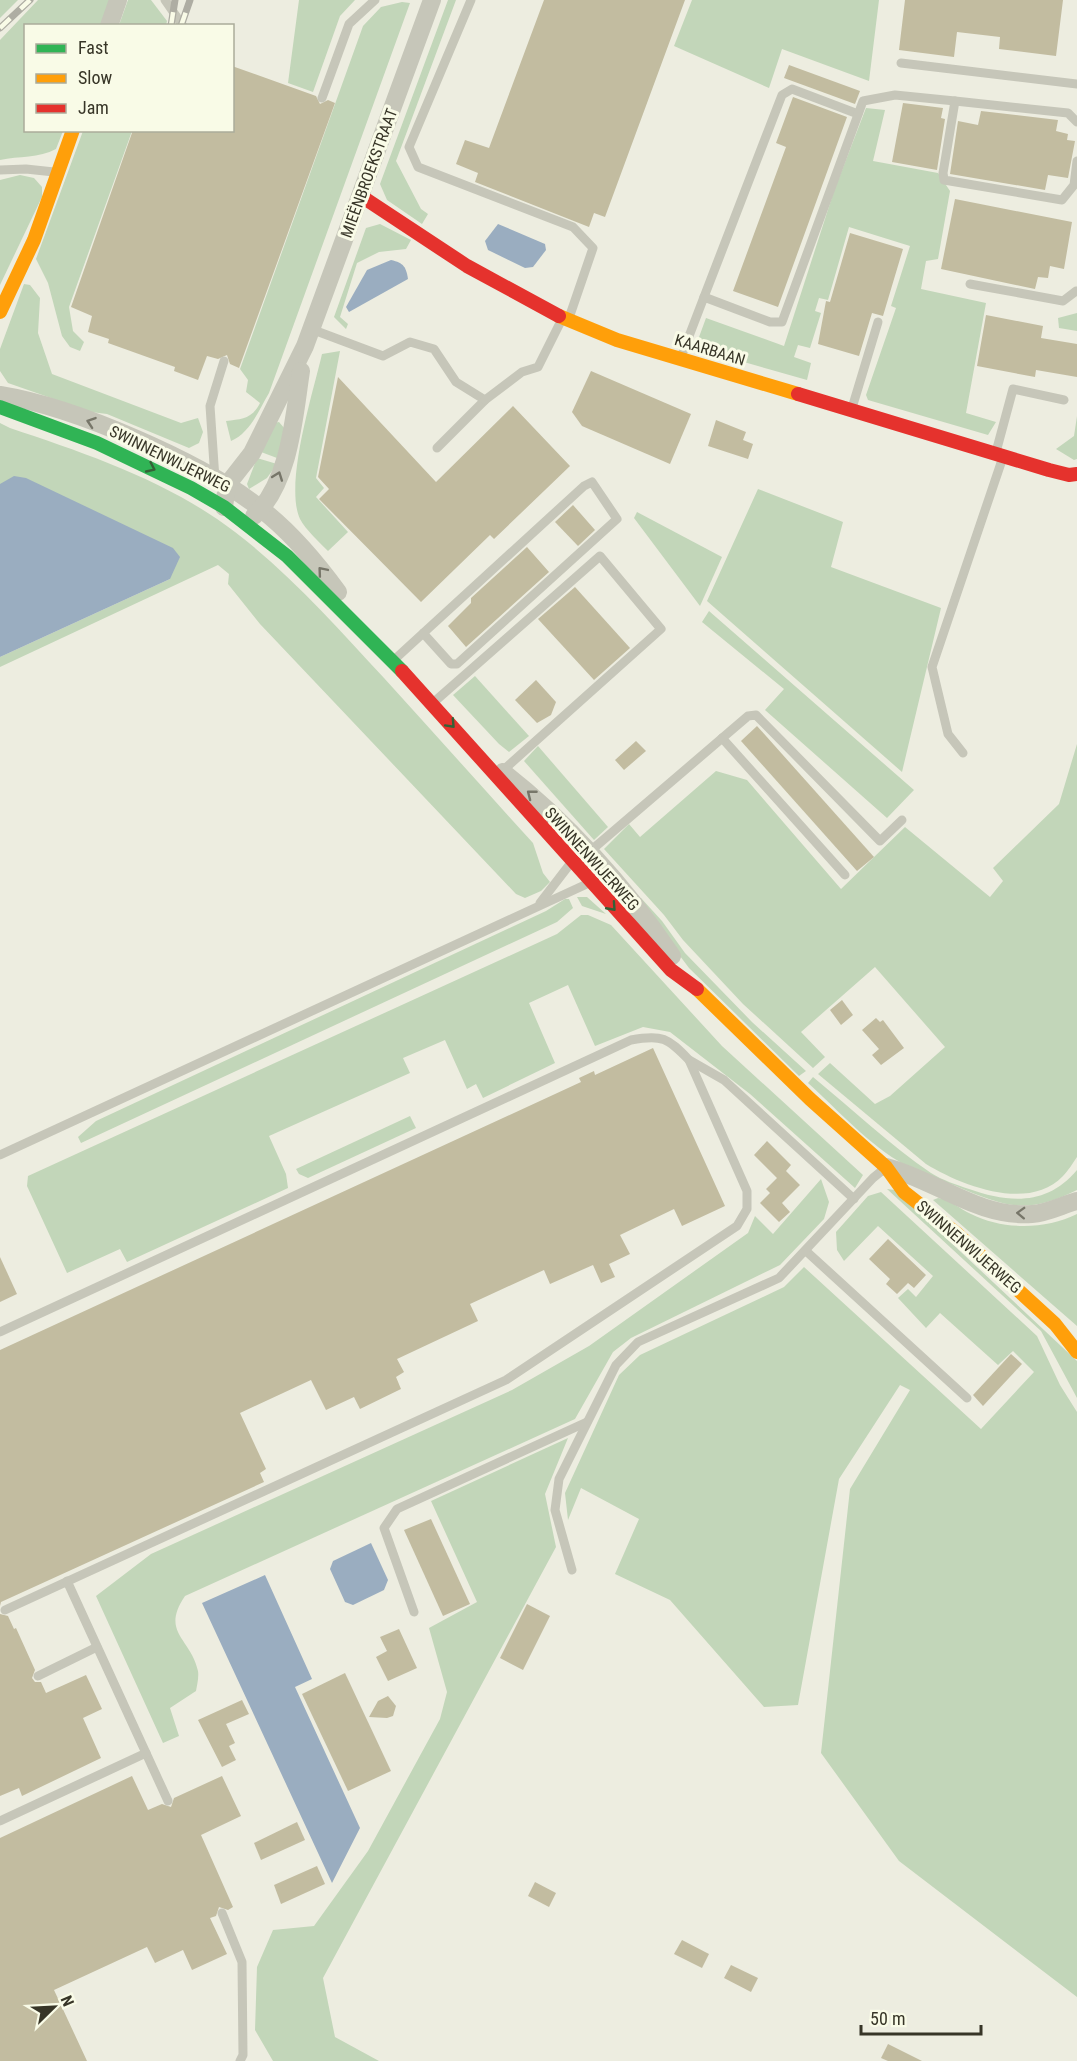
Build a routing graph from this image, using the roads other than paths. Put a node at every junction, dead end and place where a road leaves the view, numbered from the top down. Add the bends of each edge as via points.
1 (118, 0) edge
2 (165, 0) edge
3 (375, 0) edge
4 (432, 0) edge
5 (471, 0) edge
6 (110, 24) edge
7 (182, 24) edge
8 (901, 63) dead end
9 (1077, 83) edge
10 (322, 98) dead end
11 (955, 101) junction
12 (858, 114) junction
13 (1077, 122) edge
14 (73, 132) edge
15 (1077, 161) edge
16 (0, 170) edge
17 (59, 173) junction
18 (1075, 185) edge
19 (361, 195) junction
20 (970, 284) dead end
21 (1077, 288) edge
22 (704, 297) junction
23 (0, 312) edge
24 (565, 319) junction
25 (878, 322) dead end
26 (308, 338) junction
27 (680, 359) junction
28 (224, 361) dead end
29 (0, 395) edge
30 (485, 400) junction
31 (1064, 400) dead end
32 (0, 407) edge
33 (851, 410) junction
34 (437, 448) dead end
35 (999, 455) junction
36 (1077, 474) edge
37 (221, 482) junction
38 (216, 502) junction
39 (262, 509) junction
40 (246, 524) junction
41 (423, 633) junction
42 (388, 656) junction
43 (432, 704) junction
44 (722, 738) junction
45 (477, 752) joint
46 (963, 753) dead end
47 (499, 774) junction
48 (902, 820) dead end
49 (582, 855) junction
50 (603, 869) junction
51 (845, 875) dead end
52 (590, 882) junction
53 (539, 905) junction
54 (690, 983) junction
55 (689, 1060) junction
56 (0, 1155) edge
57 (886, 1167) junction
58 (854, 1198) junction
59 (1077, 1201) edge
60 (806, 1251) junction
61 (1055, 1324) junction
62 (0, 1332) edge
63 (1077, 1338) edge
64 (1077, 1352) edge
65 (967, 1398) dead end
66 (587, 1422) junction
67 (572, 1570) dead end
68 (67, 1581) junction
69 (4, 1610) dead end
70 (414, 1612) dead end
71 (97, 1647) junction
72 (38, 1676) dead end
73 (146, 1753) junction
74 (168, 1802) dead end
75 (0, 1821) edge
76 (222, 1913) dead end
77 (244, 2059) edge

1 - 6 street
2 - 7 lane
3 - 10 lane via 349,24
4 - 19 street, MIEËNBROEKSTRAAT
5 - 24 lane via 409,147 418,167 573,227 593,248
8 - 9 lane
11 - 12 lane via 895,95 863,101
11 - 13 lane via 1068,113
11 - 18 lane via 944,180 1062,200
12 - 22 lane via 792,89 782,95
12 - 22 lane via 782,322 770,322
14 - 17 street
15 - 18 lane
16 - 17 lane
17 - 23 street via 34,240
19 - 24 street, KAARBAAN via 467,266
19 - 26 street, MIEËNBROEKSTRAAT
20 - 21 lane via 1063,301
22 - 27 lane
24 - 27 street, KAARBAAN
24 - 30 lane via 538,367 522,372
25 - 33 lane
26 - 30 lane via 383,357 411,342 434,349 456,382
26 - 37 street, MIEËNBROEKSTRAAT via 252,453
39 -> 26 street, MIEËNBROEKSTRAAT via 283,462
27 - 33 street, KAARBAAN
28 - 37 lane via 210,406
37 -> 29 street, SWINNENWIJERWEG via 100,425 26,399
30 - 34 lane
31 - 35 lane via 1013,389
32 -> 38 street, SWINNENWIJERWEG via 97,443
33 - 35 street, KAARBAAN
35 - 36 street, KAARBAAN
35 - 46 lane via 932,667 948,734
37 - 38 street
37 - 39 street, SWINNENWIJERWEG
38 - 40 street, SWINNENWIJERWEG
39 - 40 street, MIEËNBROEKSTRAAT
42 -> 39 street, SWINNENWIJERWEG via 299,543
40 - 42 street, SWINNENWIJERWEG via 287,556
41 - 41 lane via 584,486 592,482 617,519 457,664 451,664
41 - 42 lane
42 - 43 street, SWINNENWIJERWEG
43 -> 45 street, SWINNENWIJERWEG
43 - 47 lane via 600,556 661,629
44 - 48 lane via 756,714 880,841
44 - 49 lane
44 - 51 lane
45 - 47 street, SWINNENWIJERWEG
47 - 49 street, SWINNENWIJERWEG via 539,801
49 - 50 street, SWINNENWIJERWEG
49 - 52 street, SWINNENWIJERWEG
49 - 53 lane
50 - 52 lane
50 - 54 street, SWINNENWIJERWEG via 650,923
52 - 53 lane
52 -> 54 street, SWINNENWIJERWEG via 671,970
53 - 56 lane
54 - 57 street, SWINNENWIJERWEG
55 - 58 lane via 724,1080
55 - 62 lane via 673,1043 655,1035 631,1040
55 - 68 lane via 747,1191 747,1209 737,1226 506,1380
57 - 58 lane
59 -> 57 street, SWINNENWIJERWEG via 1032,1214 1009,1213 981,1208 910,1173
57 - 61 street, SWINNENWIJERWEG via 904,1192 956,1233
58 - 60 lane
60 - 65 lane
60 - 66 lane via 779,1278 638,1342 616,1365
61 - 63 street, SWINNENWIJERWEG
61 - 64 street, SWINNENWIJERWEG
66 - 67 lane via 559,1479 555,1510
66 - 70 lane via 397,1509 384,1528
68 - 69 lane
68 - 71 lane
71 - 72 lane
71 - 73 lane
73 - 74 lane
73 - 75 lane
76 - 77 lane via 242,1962

